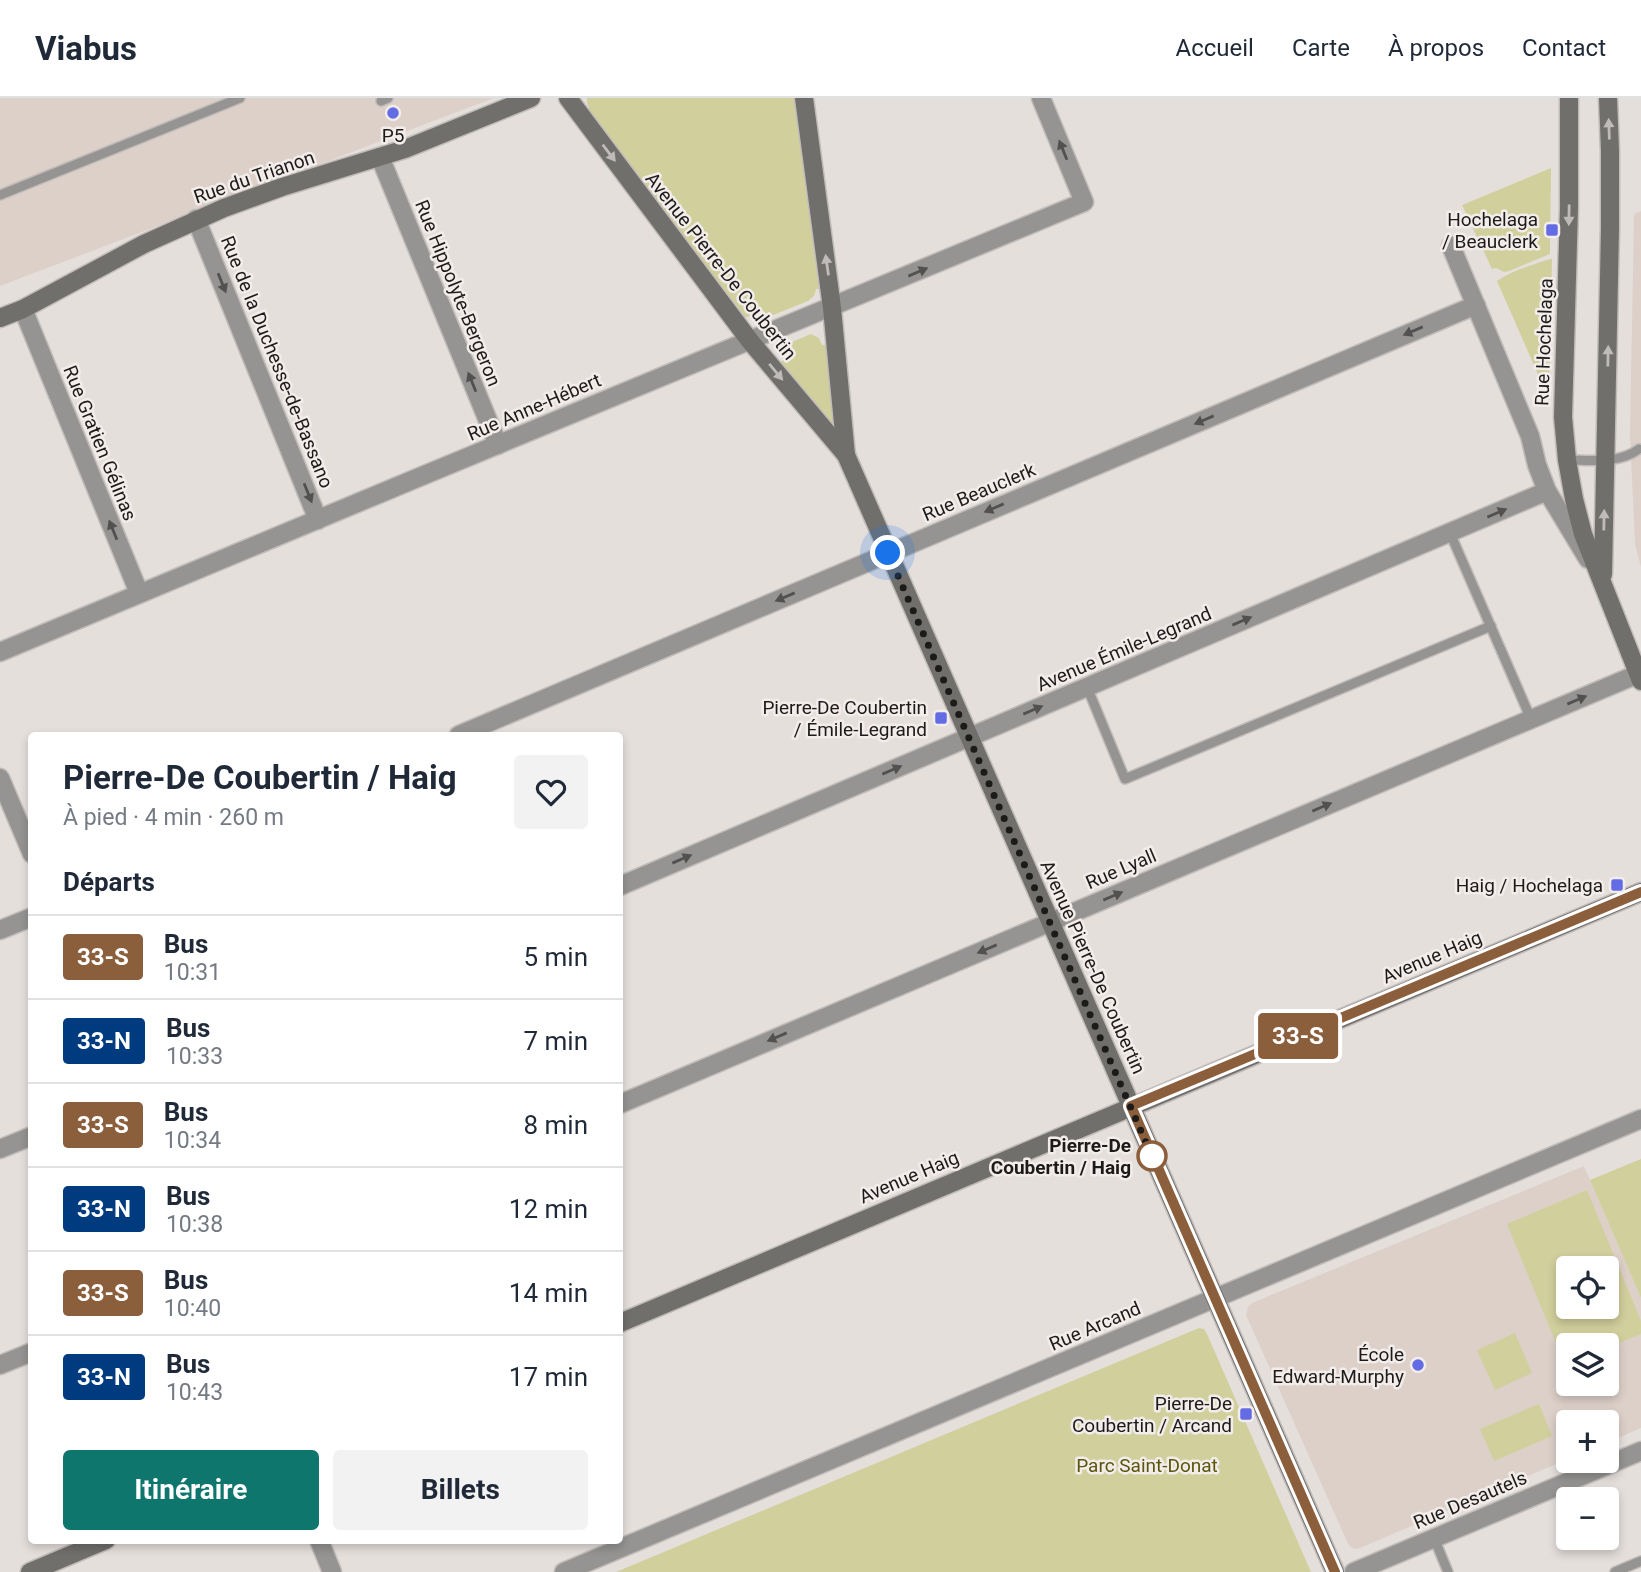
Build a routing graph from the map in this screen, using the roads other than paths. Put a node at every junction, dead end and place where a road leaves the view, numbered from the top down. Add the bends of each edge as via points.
1 (240, 98) edge
2 (531, 98) edge
3 (568, 98) edge
4 (804, 98) edge
5 (1041, 98) edge
6 (1569, 98) edge
7 (1608, 98) edge
8 (380, 158) junction
9 (0, 195) edge
10 (196, 219) junction
11 (1451, 246) dead end
12 (1476, 305) junction
13 (832, 308) junction
14 (23, 309) junction
15 (0, 318) edge
16 (750, 341) junction
17 (498, 445) junction
18 (1639, 449) edge
19 (846, 455) junction
20 (1605, 459) junction
21 (1567, 460) junction
22 (1547, 491) junction
23 (318, 520) junction
24 (1450, 533) junction
25 (888, 553) junction
26 (1602, 582) junction
27 (139, 593) junction
28 (1491, 626) junction
29 (0, 652) edge
30 (1639, 677) edge
31 (1087, 687) junction
32 (1531, 719) junction
33 (466, 732) edge
34 (970, 737) junction
35 (0, 778) edge
36 (28, 844) edge
37 (623, 885) edge
38 (1641, 892) edge
39 (28, 919) edge
40 (1050, 922) junction
41 (0, 930) edge
42 (623, 1103) edge
43 (1131, 1106) junction
44 (1641, 1119) edge
45 (28, 1138) edge
46 (0, 1149) edge
47 (1214, 1298) junction
48 (623, 1322) edge
49 (28, 1354) edge
50 (0, 1365) edge
51 (1641, 1451) edge
52 (1434, 1538) junction
53 (96, 1544) edge
54 (321, 1544) edge
55 (1641, 1561) edge
56 (30, 1572) edge
57 (332, 1572) edge
58 (565, 1572) edge
59 (1335, 1572) edge
60 (1354, 1572) edge
61 (1448, 1572) edge
62 (1615, 1572) edge

1 - 9 lane
2 - 8 street, Rue du Trianon
3 -> 16 street, Avenue Pierre-De Coubertin
13 -> 4 street, Avenue Pierre-De Coubertin
13 -> 5 street, Rue Anne-Hébert via 1084,202
6 -> 21 street, Rue Hochelaga via 1563,417
20 -> 7 street, Rue Hochelaga
8 - 10 street, Rue du Trianon
17 -> 8 street, Rue Hippolyte-Bergeron
10 - 14 street, Rue du Trianon
10 -> 23 street, Rue de la Duchesse-de-Bassano
11 - 12 street
12 - 22 street via 1530,436
12 -> 25 street, Rue Beauclerk
13 - 16 street, Rue Anne-Hébert
13 - 19 street, Avenue Pierre-De Coubertin
14 - 15 street, Rue du Trianon
27 -> 14 street, Rue Gratien Gélinas
16 - 17 street, Rue Anne-Hébert
16 -> 19 street, Avenue Pierre-De Coubertin
17 - 23 street, Rue Anne-Hébert
18 - 20 lane via 1630,456
19 - 25 street, Avenue Pierre-De Coubertin
20 - 21 lane
26 -> 20 street, Rue Hochelaga
21 - 26 street, Rue Hochelaga via 1583,534
24 -> 22 street, Avenue Émile-Legrand
22 - 26 street
23 - 27 street, Rue Anne-Hébert
24 - 28 lane
31 -> 24 street, Avenue Émile-Legrand
25 -> 33 street, Rue Beauclerk
25 - 34 street, Avenue Pierre-De Coubertin
26 - 30 street, Rue Hochelaga
27 - 29 street, Rue Anne-Hébert
28 - 31 lane via 1125,779
28 - 32 lane
32 -> 30 street, Rue Lyall
34 -> 31 street, Avenue Émile-Legrand
40 -> 32 street, Rue Lyall
37 -> 34 street, Avenue Émile-Legrand
34 - 40 street, Avenue Pierre-De Coubertin
35 - 36 street
38 - 43 street, Avenue Haig
39 - 41 street
40 -> 42 street, Rue Lyall
40 - 43 street, Avenue Pierre-De Coubertin
43 - 47 street, Avenue Pierre-De Coubertin
43 - 48 street, Avenue Haig
44 - 47 street, Rue Arcand
45 - 46 street
47 - 58 street, Rue Arcand
47 - 59 street, Avenue Pierre-De Coubertin
49 - 50 street
51 - 52 street, Rue Desautels
52 - 60 street, Rue Desautels
52 - 61 lane
53 - 56 street
54 - 57 street
55 - 62 lane

